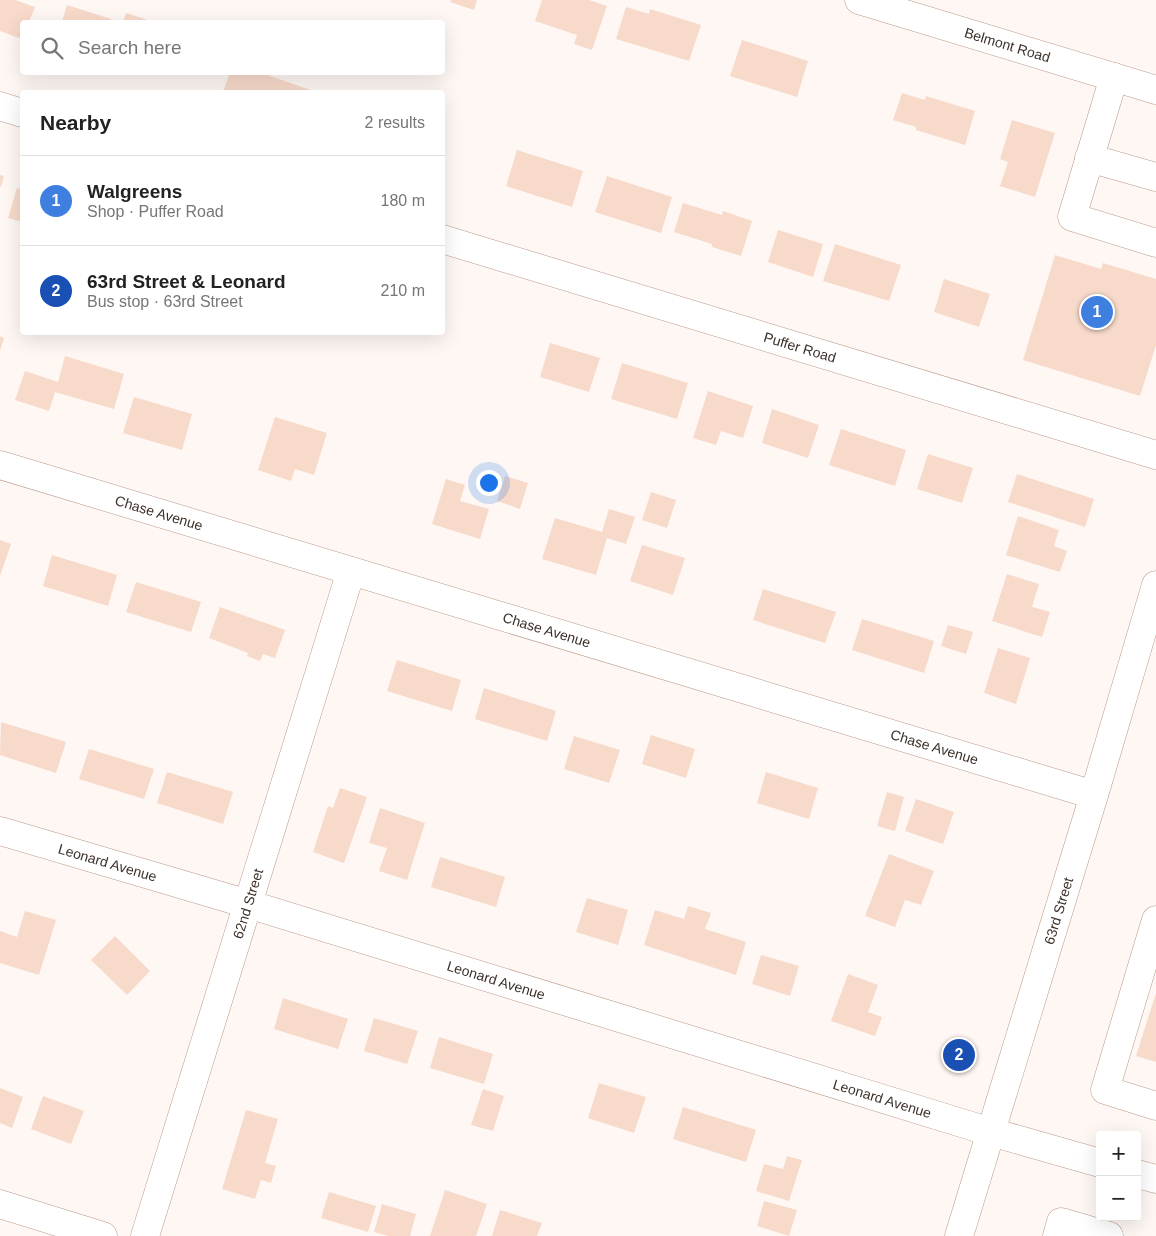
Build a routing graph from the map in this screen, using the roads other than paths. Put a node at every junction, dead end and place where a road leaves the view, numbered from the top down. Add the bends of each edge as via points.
1 (859, 0) edge
2 (1114, 77) junction
3 (1156, 90) edge
4 (0, 106) edge
5 (20, 112) edge
6 (1089, 158) junction
7 (1156, 177) edge
8 (445, 241) edge
9 (1156, 243) edge
10 (1156, 455) edge
11 (0, 465) edge
12 (350, 571) junction
13 (1156, 585) edge
14 (1094, 796) junction
15 (0, 831) edge
16 (248, 904) junction
17 (1156, 920) edge
18 (1149, 972) edge
19 (1156, 1106) edge
20 (991, 1132) junction
21 (1096, 1162) edge
22 (1141, 1175) edge
23 (1156, 1179) edge
24 (0, 1204) edge
25 (103, 1236) edge
26 (146, 1236) edge
27 (959, 1236) edge
28 (1057, 1236) edge
29 (1109, 1236) edge

1 - 2 street, Belmont Road
2 - 3 street, Belmont Road
2 - 6 street
4 - 5 street
6 - 7 street
6 - 9 street via 1072,217
8 - 10 street, Puffer Road
11 - 12 street, Chase Avenue
12 - 14 street, Chase Avenue
12 - 16 street, 62nd Street
13 - 14 street, 63rd Street
14 - 20 street, 63rd Street
15 - 16 street, Leonard Avenue
16 - 20 street, Leonard Avenue
16 - 26 street, 62nd Street
17 - 18 street
18 - 19 street via 1105,1090
20 - 21 street, Leonard Avenue
20 - 27 street, 63rd Street
22 - 23 street
24 - 25 street
28 - 29 street via 1062,1222

